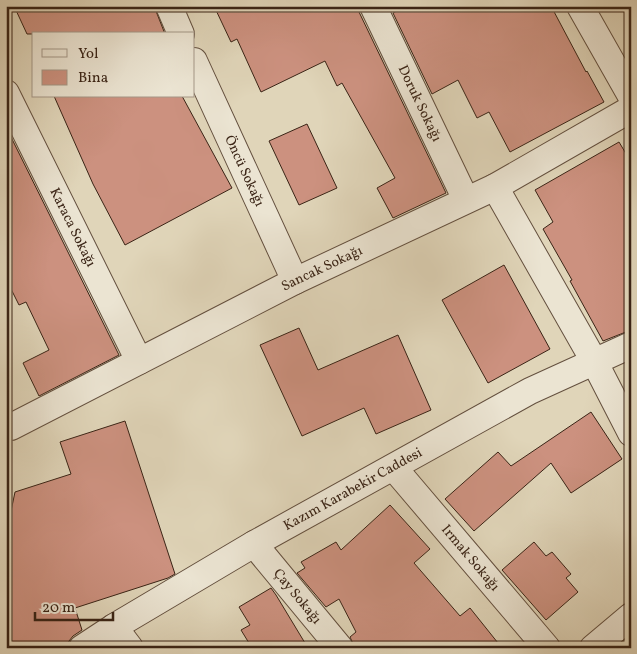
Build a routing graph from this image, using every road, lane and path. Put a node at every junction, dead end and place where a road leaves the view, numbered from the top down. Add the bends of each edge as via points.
1 (169, 6) edge
2 (373, 6) edge
3 (580, 6) edge
4 (180, 32) edge
5 (195, 63) edge
6 (6, 93) edge
7 (631, 96) edge
8 (631, 108) edge
9 (495, 187) junction
10 (466, 200) junction
11 (295, 281) junction
12 (631, 344) edge
13 (139, 361) junction
14 (594, 361) junction
15 (8, 426) edge
16 (631, 433) edge
17 (394, 468) junction
18 (254, 544) junction
19 (631, 616) edge
20 (114, 627) junction
21 (82, 648) edge
22 (130, 648) edge
23 (340, 648) edge
24 (547, 648) edge
25 (593, 648) edge

1 - 4 street
2 - 10 street, Doruk Sokağı
3 - 7 street
5 - 11 street, Öncü Sokağı
6 - 13 street, Karaca Sokağı
8 - 9 street, Sancak Sokağı
9 - 10 street, Sancak Sokağı
9 - 14 street
10 - 11 street, Sancak Sokağı
11 - 13 street, Sancak Sokağı
12 - 14 street, Kazım Karabekir Caddesi
13 - 15 street, Sancak Sokağı
14 - 16 street
14 - 17 street, Kazım Karabekir Caddesi via 530,391
17 - 18 street, Kazım Karabekir Caddesi
17 - 24 street, Irmak Sokağı
18 - 20 street, Kazım Karabekir Caddesi
18 - 23 street, Çay Sokağı
19 - 25 street
20 - 21 street, Kazım Karabekir Caddesi
20 - 22 street

